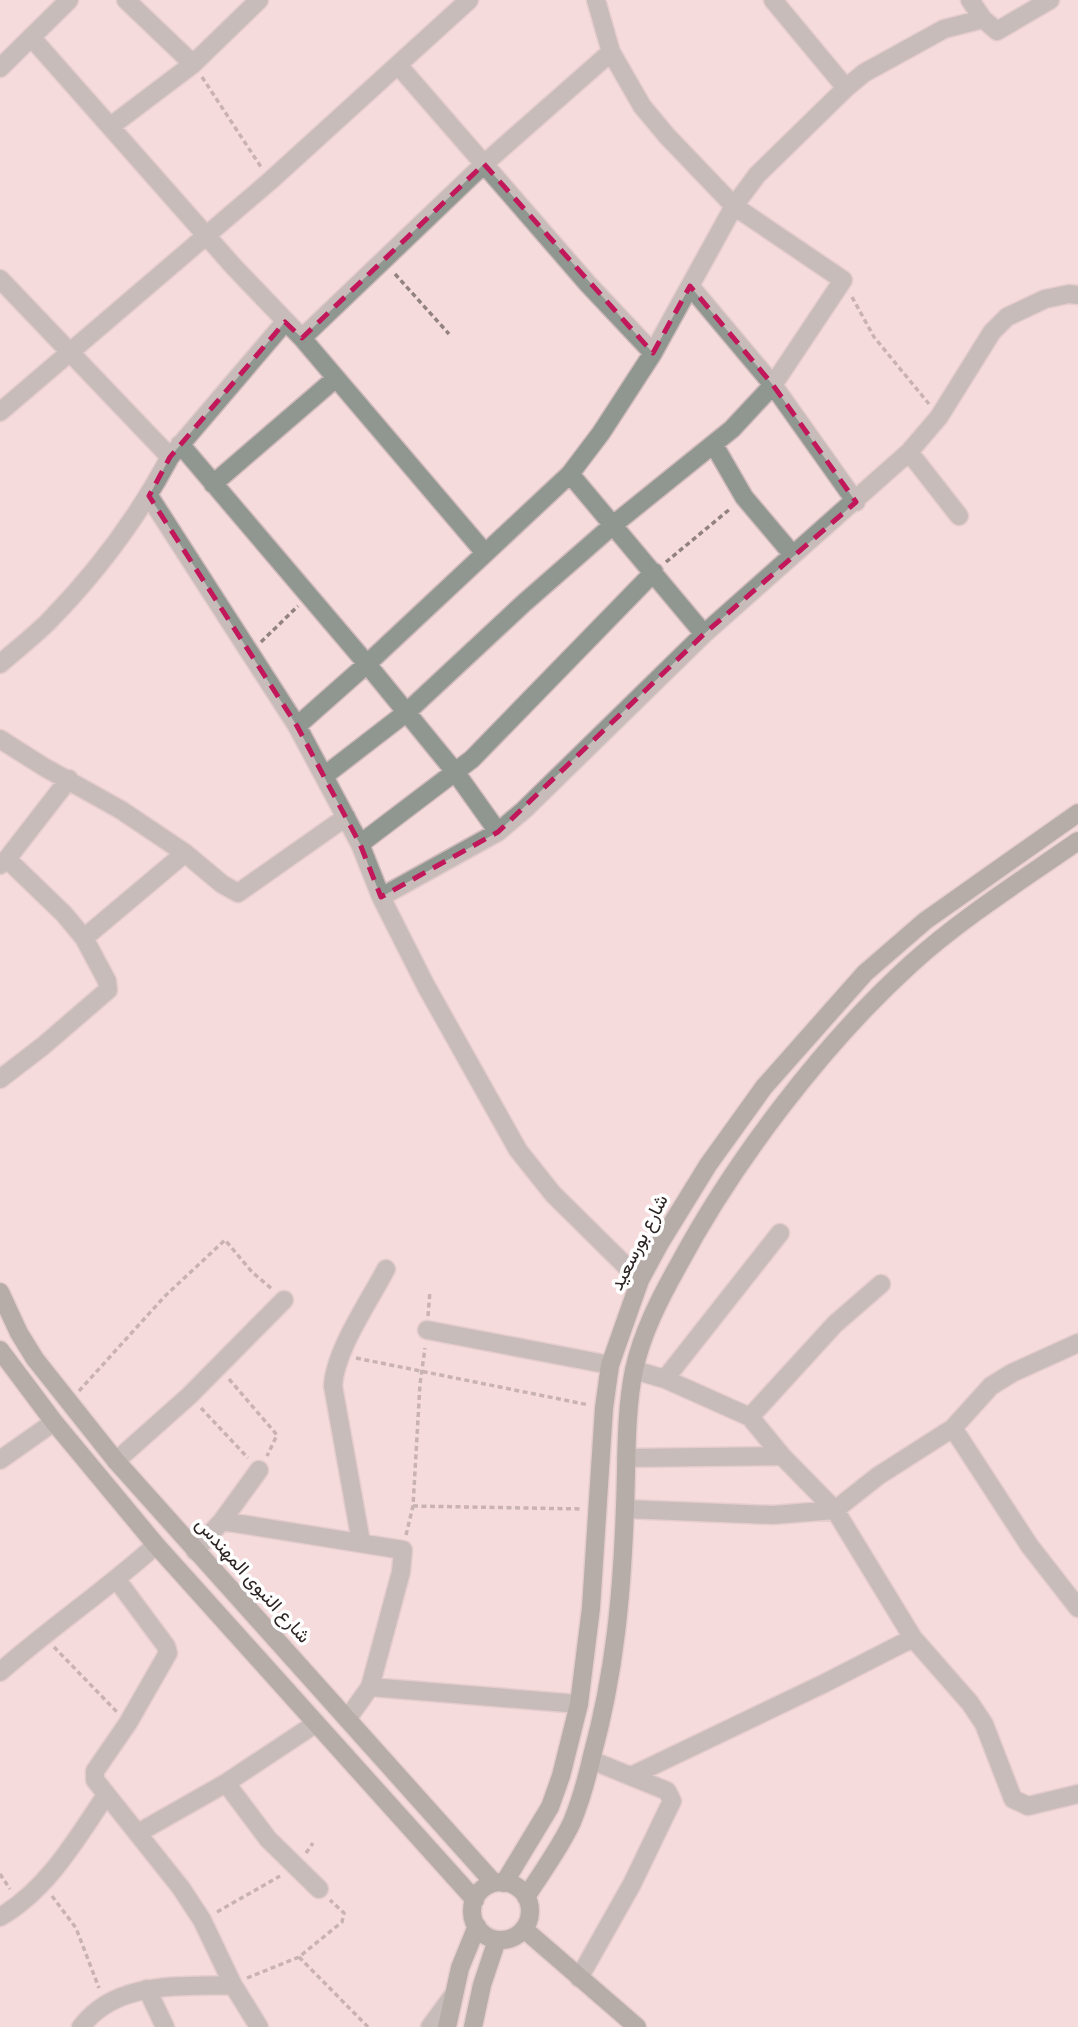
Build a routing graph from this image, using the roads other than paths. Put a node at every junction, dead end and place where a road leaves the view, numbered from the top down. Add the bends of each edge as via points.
1 (69, 0) edge
2 (126, 0) edge
3 (259, 0) edge
4 (469, 0) edge
5 (596, 0) edge
6 (773, 0) edge
7 (970, 0) edge
8 (1049, 0) edge
9 (982, 19) junction
10 (31, 37) junction
11 (611, 52) junction
12 (193, 64) junction
13 (398, 65) junction
14 (0, 68) edge
15 (846, 88) junction
16 (111, 126) junction
17 (484, 164) junction
18 (734, 206) junction
19 (206, 234) junction
20 (0, 279) edge
21 (690, 286) junction
22 (1078, 295) edge
23 (285, 322) junction
24 (302, 338) junction
25 (70, 351) junction
26 (653, 354) junction
27 (336, 378) junction
28 (773, 385) junction
29 (0, 412) edge
30 (714, 445) junction
31 (175, 451) junction
32 (909, 452) junction
33 (570, 474) junction
34 (213, 484) junction
35 (149, 496) junction
36 (856, 502) junction
37 (959, 516) dead end
38 (613, 525) junction
39 (485, 553) junction
40 (793, 555) junction
41 (654, 572) junction
42 (705, 634) junction
43 (0, 664) edge
44 (367, 664) junction
45 (407, 712) junction
46 (297, 726) junction
47 (0, 738) edge
48 (456, 773) junction
49 (324, 776) junction
50 (69, 779) junction
51 (1078, 813) edge
52 (346, 817) junction
53 (498, 832) junction
54 (1078, 841) edge
55 (360, 844) junction
56 (185, 853) junction
57 (4, 862) edge
58 (382, 897) junction
59 (84, 938) junction
60 (0, 1079) edge
61 (675, 1217) junction
62 (696, 1232) junction
63 (780, 1233) dead end
64 (386, 1269) dead end
65 (640, 1280) junction
66 (881, 1284) dead end
67 (0, 1292) edge
68 (284, 1300) road end
69 (426, 1330) road end
70 (1078, 1343) edge
71 (0, 1350) edge
72 (610, 1365) junction
73 (634, 1370) junction
74 (665, 1379) junction
75 (750, 1416) junction
76 (54, 1422) junction
77 (953, 1427) junction
78 (782, 1456) junction
79 (626, 1458) junction
80 (0, 1460) edge
81 (116, 1461) junction
82 (259, 1470) road end
83 (625, 1509) junction
84 (835, 1510) junction
85 (222, 1521) junction
86 (361, 1542) junction
87 (156, 1545) junction
88 (195, 1551) junction
89 (117, 1580) junction
90 (1078, 1608) edge
91 (913, 1638) junction
92 (0, 1672) edge
93 (370, 1687) junction
94 (579, 1704) junction
95 (348, 1718) junction
96 (316, 1724) junction
97 (591, 1760) junction
98 (631, 1776) junction
99 (226, 1783) junction
100 (1078, 1794) edge
101 (106, 1796) junction
102 (138, 1833) junction
103 (499, 1883) junction
104 (319, 1889) road end
105 (526, 1897) junction
106 (475, 1900) junction
107 (0, 1917) edge
108 (477, 1926) junction
109 (524, 1929) junction
110 (497, 1940) junction
111 (579, 1978) junction
112 (233, 1985) junction
113 (147, 1989) junction
114 (452, 1997) junction
115 (81, 2027) edge
116 (165, 2027) edge
117 (259, 2027) edge
118 (430, 2027) edge
119 (447, 2027) edge
120 (473, 2027) edge
121 (637, 2027) edge

1 - 10 street
2 - 12 street
3 - 12 street
4 - 13 street
5 - 11 street
6 - 15 street
7 - 9 street
8 - 9 street via 997,31
9 - 15 street via 944,29 864,73
10 - 14 street
10 - 16 street
11 - 17 street
11 - 18 street via 642,106
12 - 16 street
13 - 17 street
13 - 19 street
15 - 18 street via 757,175
16 - 19 street
17 - 24 street
17 - 26 street
18 - 21 street
18 - 28 street via 843,281
19 - 23 street
19 - 25 street
20 - 25 street
21 - 26 street
21 - 28 street
22 - 32 street via 1045,299 1007,317 992,332 939,417
23 - 24 street
23 - 31 street
24 - 27 street
25 - 29 street
25 - 31 street
26 - 33 street
27 - 34 street
27 - 39 street
28 - 30 street
28 - 36 street
30 - 38 street
30 - 40 street via 744,497
31 - 34 street
31 - 35 street
32 - 36 street
32 - 37 street
33 - 38 street
33 - 39 street
34 - 44 street
35 - 43 street via 67,602
35 - 46 street
36 - 40 street
38 - 41 street
38 - 45 street
39 - 44 street
40 - 42 street
41 - 42 street
41 - 48 street
42 - 53 street
44 - 45 street
44 - 46 street
45 - 48 street
45 - 49 street
46 - 49 street
47 - 50 street
48 - 53 street
48 - 55 street
49 - 52 street
50 - 56 street
50 - 57 street
51 - 61 street, شارع بورسعيد via 925,921 865,973 764,1087
52 - 55 street
52 - 56 street via 241,892 222,884
53 - 58 street
54 - 62 street via 940,940 884,991 786,1104
55 - 58 street
56 - 59 street
57 - 59 street via 64,914
58 - 65 street via 518,1150 553,1194
59 - 60 street via 108,990
61 - 62 street
61 - 65 street, شارع بورسعيد
62 - 73 street via 660,1298
63 - 74 street
64 - 86 street via 334,1373
65 - 72 street, شارع بورسعيد
66 - 75 street via 835,1324
67 - 81 street, شارع النبوى المهندس via 35,1359
68 - 81 street via 190,1396
69 - 72 street
70 - 77 street via 990,1386
71 - 76 street
72 - 94 street, شارع بورسعيد
73 - 74 street
73 - 79 street
74 - 75 street
75 - 78 street
76 - 80 street
76 - 87 street
77 - 84 street
77 - 90 street via 1029,1545
78 - 79 street
78 - 84 street
79 - 83 street
81 - 88 street, شارع النبوى المهندس
82 - 85 street
83 - 84 street via 773,1515
83 - 97 street via 614,1658
84 - 91 street
85 - 86 street
85 - 88 street
86 - 93 street via 403,1550
87 - 89 street
87 - 96 street
88 - 95 street, شارع النبوى المهندس
89 - 92 street via 42,1634
89 - 101 street via 168,1651 95,1771 94,1780
91 - 98 street
91 - 100 street via 984,1724 1013,1799 1028,1806
93 - 94 street
93 - 95 street
94 - 103 street, شارع بورسعيد via 550,1807
95 - 103 street, شارع النبوى المهندس
96 - 99 street
96 - 106 street
97 - 98 street
97 - 105 street via 571,1823
98 - 111 street via 667,1791 672,1801
99 - 102 street
99 - 104 street via 253,1822
101 - 102 street
101 - 107 street via 42,1884 21,1905
102 - 112 street via 202,1920
103 - 105 street via 517,1887
103 - 106 street
105 - 109 street via 530,1907
106 - 108 street
108 - 110 street
108 - 114 street
109 - 110 street via 508,1940
109 - 111 street
110 - 120 street
111 - 121 street
112 - 113 street
112 - 117 street
113 - 115 street via 105,2003
113 - 116 street
114 - 118 street
114 - 119 street

